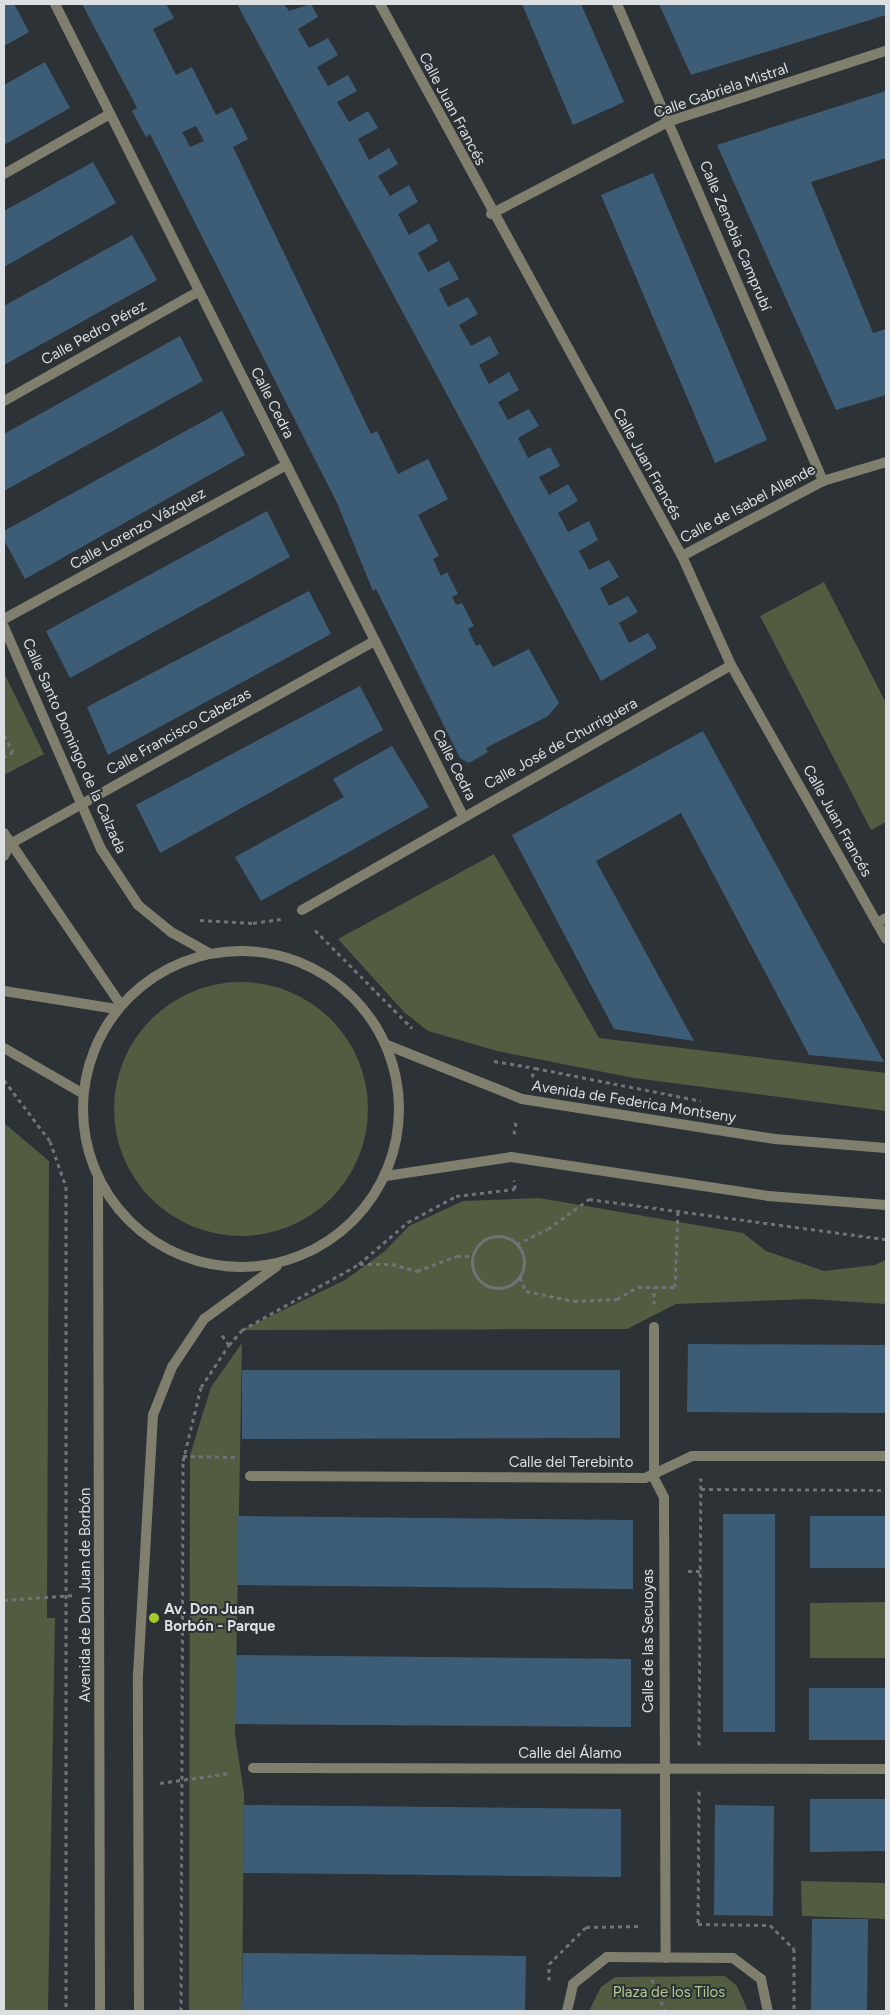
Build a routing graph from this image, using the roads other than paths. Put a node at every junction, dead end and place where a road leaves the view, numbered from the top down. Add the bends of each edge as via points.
1 (55, 4) edge
2 (380, 4) edge
3 (618, 4) edge
4 (886, 51) edge
5 (110, 114) junction
6 (670, 121) junction
7 (4, 174) edge
8 (491, 214) junction
9 (199, 291) junction
10 (4, 401) edge
11 (886, 462) edge
12 (287, 465) junction
13 (823, 481) junction
14 (682, 556) junction
15 (4, 619) edge
16 (4, 628) edge
17 (375, 641) junction
18 (731, 665) junction
19 (82, 803) junction
20 (464, 816) junction
21 (4, 833) edge
22 (10, 844) junction
23 (4, 856) edge
24 (302, 910) road end
25 (882, 920) edge
26 (886, 939) edge
27 (209, 952) junction
28 (4, 991) edge
29 (119, 1007) junction
30 (388, 1046) junction
31 (4, 1048) edge
32 (82, 1093) junction
33 (886, 1148) edge
34 (386, 1176) junction
35 (98, 1179) junction
36 (886, 1205) edge
37 (278, 1265) junction
38 (654, 1327) dead end
39 (886, 1456) edge
40 (254, 1476) road end
41 (654, 1478) junction
42 (253, 1768) road end
43 (665, 1769) junction
44 (886, 1769) edge
45 (666, 1958) junction
46 (100, 2011) edge
47 (138, 2011) edge
48 (567, 2011) edge
49 (768, 2011) edge

1 - 5 street, Calle Cedra
2 - 8 street, Calle Juan Francés
3 - 6 street, Calle Zenobia Camprubí
4 - 6 street, Calle Gabriela Mistral
5 - 7 street
5 - 9 street, Calle Cedra
6 - 8 street, Calle Gabriela Mistral
6 - 13 street, Calle Zenobia Camprubí
8 - 14 street, Calle Juan Francés
9 - 10 street, Calle Pedro Pérez
9 - 12 street, Calle Cedra
11 - 13 street, Calle de Isabel Allende
12 - 15 street, Calle Lorenzo Vázquez
12 - 17 street, Calle Cedra
13 - 14 street, Calle de Isabel Allende
14 - 18 street, Calle Juan Francés
16 - 19 street, Calle Santo Domingo de la Calzada
17 - 19 street, Calle Francisco Cabezas
17 - 20 street, Calle Cedra
18 - 20 street, Calle José de Churriguera
18 - 25 street, Calle Juan Francés
19 - 22 street, Calle Francisco Cabezas
19 - 27 street, Calle Santo Domingo de la Calzada via 100,848 138,905 171,932
20 - 24 street, Calle José de Churriguera
21 - 22 street
22 - 23 street
22 - 29 street
25 - 26 street, Calle Juan Francés
27 - 29 street via 158,973
27 - 30 street via 263,951 314,967 358,1000
28 - 29 street
29 - 32 street via 93,1048
30 - 33 street, Avenida de Federica Montseny via 522,1099 775,1139
30 - 34 street via 400,1088 399,1133
31 - 32 street
32 - 35 street via 84,1137
34 - 36 street via 511,1157 768,1196
34 - 37 street via 360,1216 323,1247
35 - 37 street via 129,1223 173,1254 225,1268
35 - 46 street, Avenida de Don Juan de Borbón via 102,1593
37 - 47 street via 209,1316 172,1368 153,1414 138,1675
38 - 41 street, Calle de las Secuoyas
39 - 41 street, Calle del Terebinto via 692,1456
40 - 41 street, Calle del Terebinto
41 - 43 street, Calle de las Secuoyas via 664,1498
42 - 43 street, Calle del Álamo
43 - 44 street, Calle del Álamo
43 - 45 street, Calle de las Secuoyas
45 - 48 street via 607,1957 573,1984
45 - 49 street via 733,1958 761,1979

